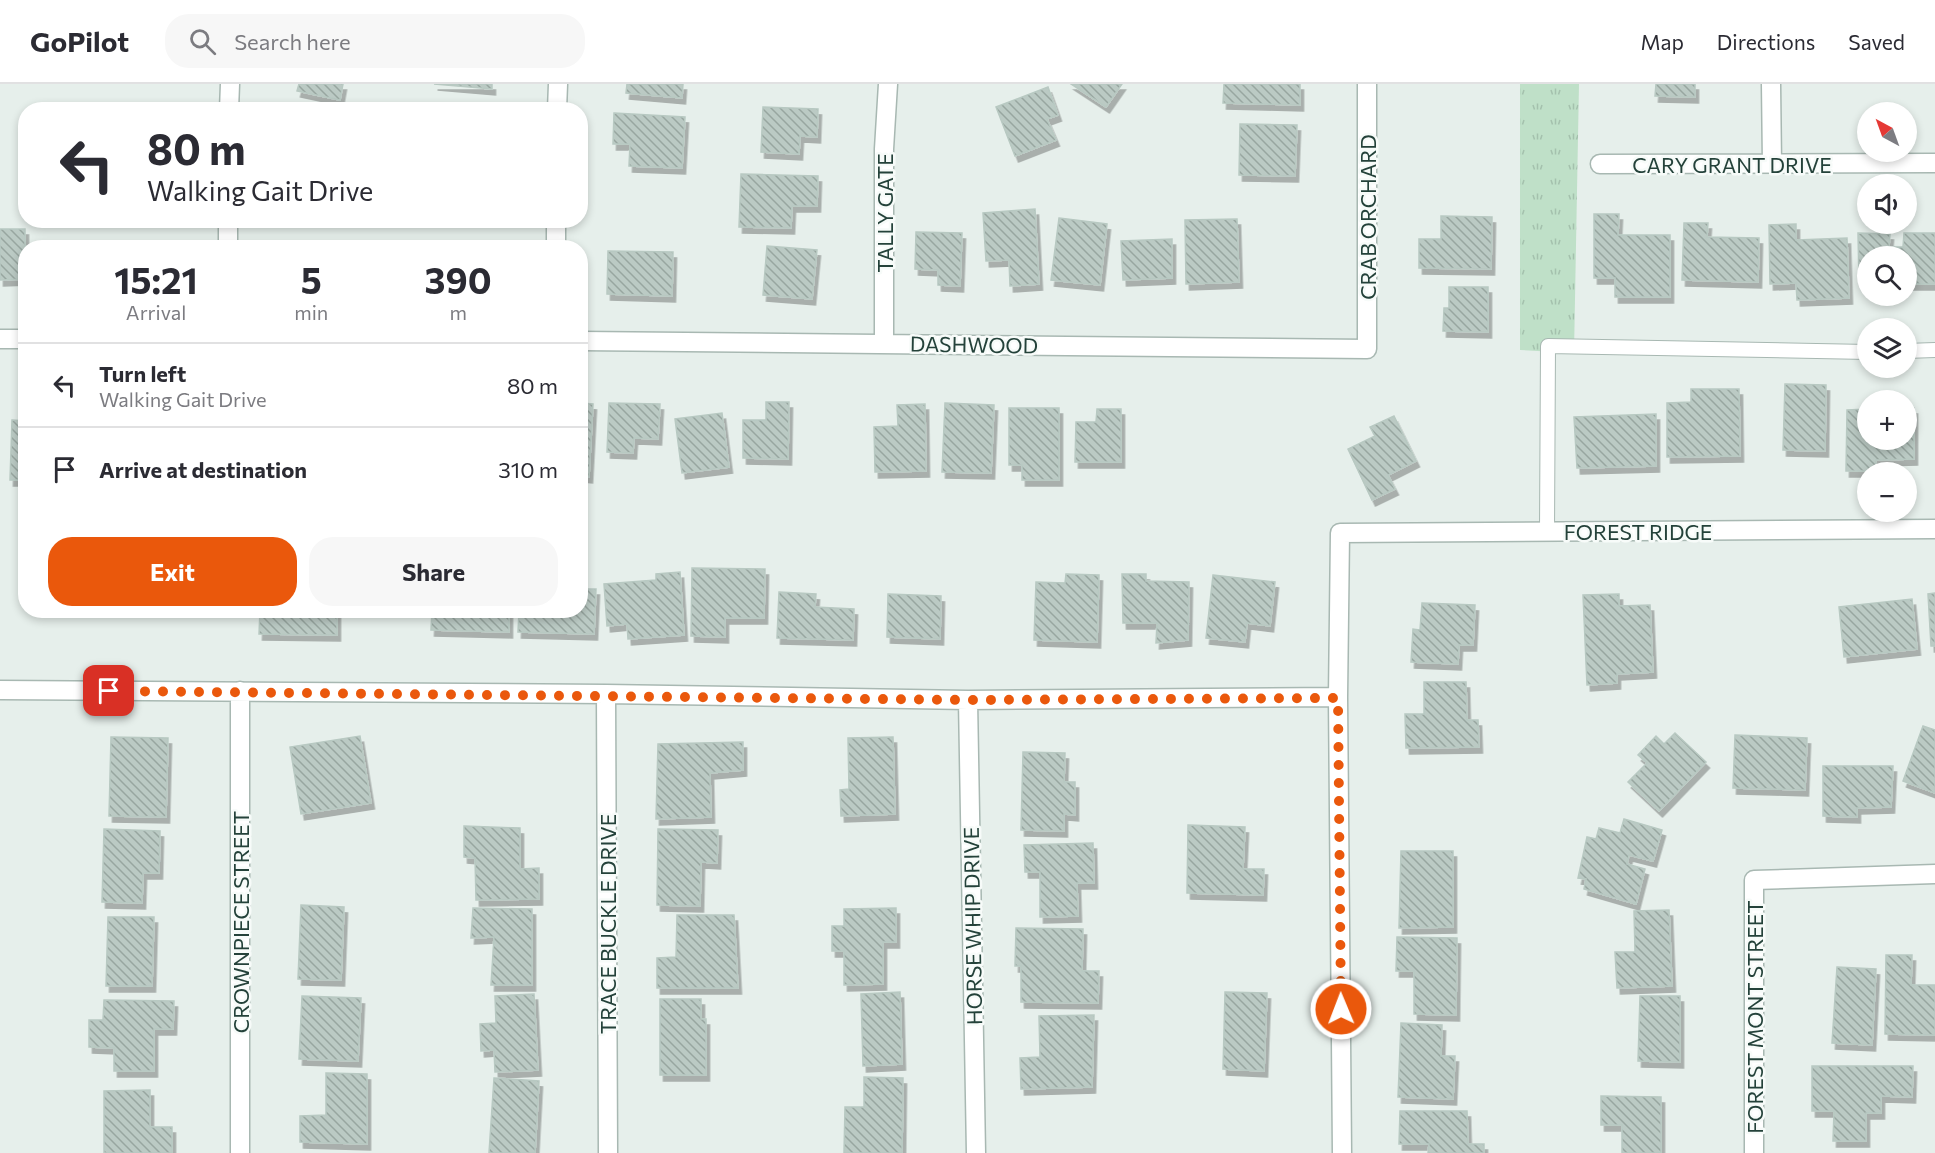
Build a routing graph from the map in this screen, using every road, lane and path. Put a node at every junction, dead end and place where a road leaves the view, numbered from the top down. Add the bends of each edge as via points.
1 (230, 84) edge
2 (558, 84) edge
3 (888, 84) edge
4 (1367, 84) edge
5 (1771, 84) edge
6 (229, 102) edge
7 (557, 102) edge
8 (1935, 163) edge
9 (1600, 164) dead end
10 (1772, 164) junction
11 (0, 339) edge
12 (18, 339) edge
13 (588, 341) edge
14 (884, 343) junction
15 (1367, 349) joint
16 (1917, 351) edge
17 (1935, 351) edge
18 (1857, 352) edge
19 (1935, 529) edge
20 (1547, 532) junction
21 (0, 690) edge
22 (240, 691) junction
23 (606, 694) junction
24 (1338, 698) junction
25 (968, 700) junction
26 (1935, 874) edge
27 (240, 1153) edge
28 (608, 1153) edge
29 (976, 1153) edge
30 (1342, 1153) edge
31 (1755, 1153) edge

1 - 6 street
2 - 7 street
3 - 14 street, TALLY GATE
4 - 15 street, CRAB ORCHARD
5 - 10 street
8 - 10 street, CARY GRANT DRIVE
9 - 10 street, CARY GRANT DRIVE
11 - 12 street
13 - 14 street, DASHWOOD
14 - 15 street, DASHWOOD
16 - 17 lane
18 - 20 lane via 1548,346
19 - 20 street, FOREST RIDGE
20 - 24 street, FOREST RIDGE via 1340,533
21 - 22 street
22 - 23 street
22 - 27 street, CROWNPIECE STREET
23 - 25 street
23 - 28 street, TRACE BUCKLE DRIVE
24 - 25 street
24 - 30 street
25 - 29 street, HORSE WHIP DRIVE
26 - 31 street, FOREST MONT STREET via 1754,880

